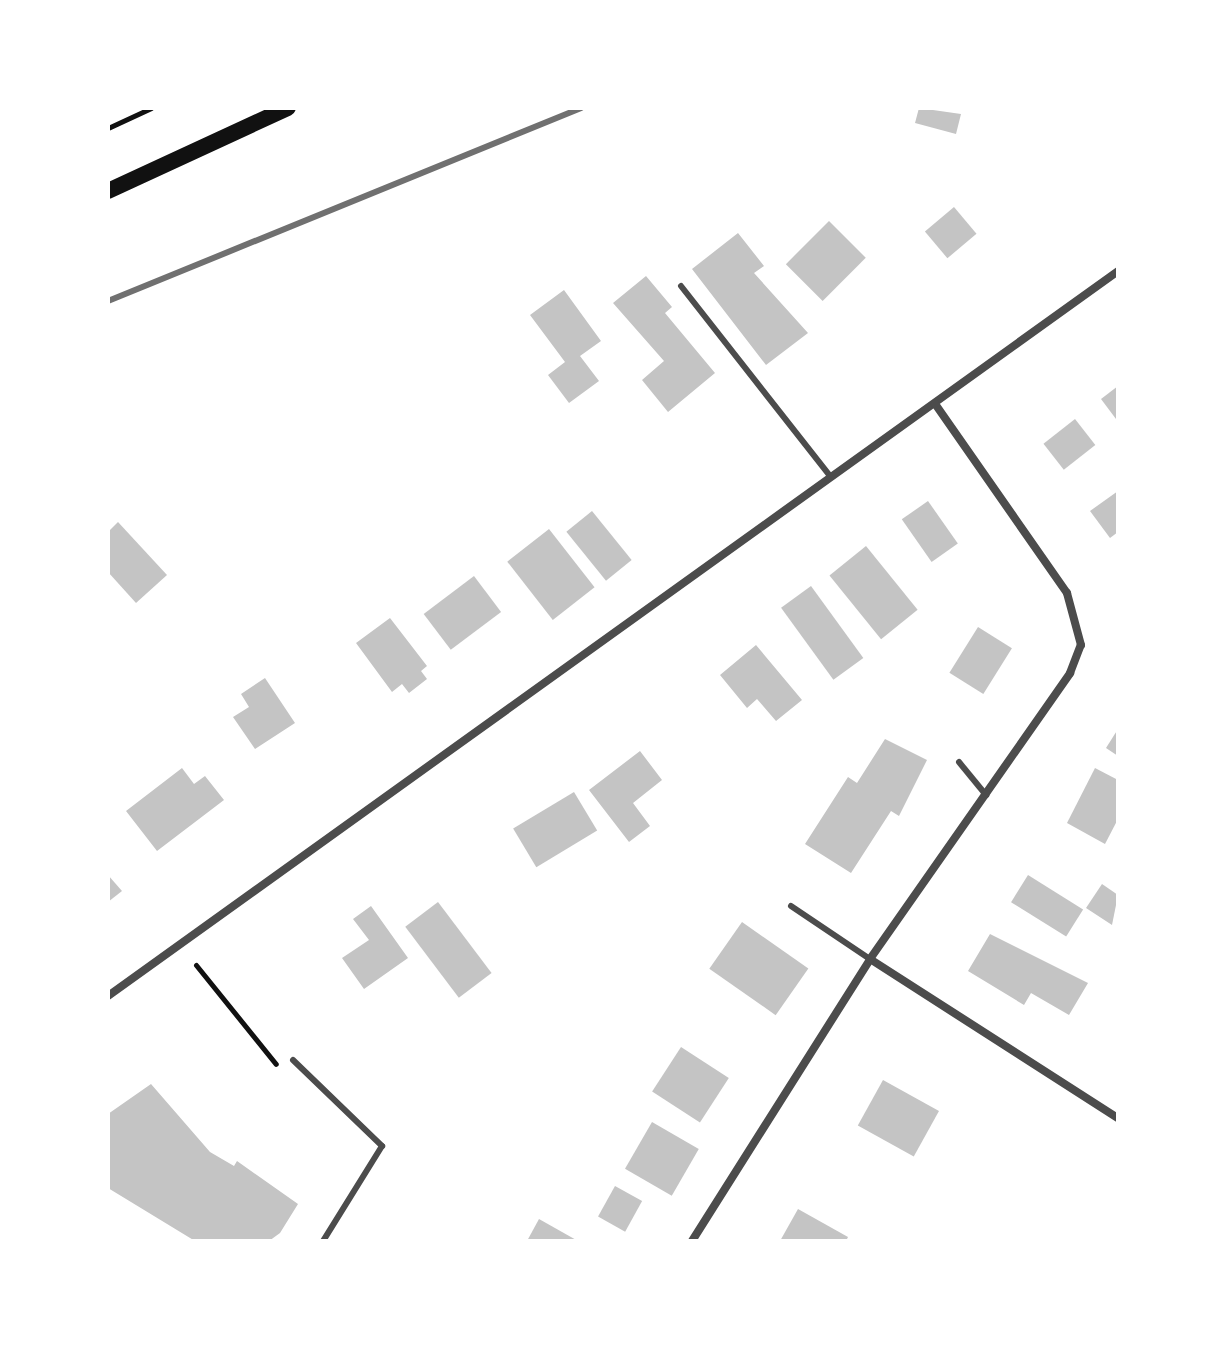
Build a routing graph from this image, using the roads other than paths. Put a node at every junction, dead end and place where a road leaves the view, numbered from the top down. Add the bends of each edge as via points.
1 (288, 108) edge
2 (108, 191) edge
3 (1118, 271) edge
4 (681, 286) dead end
5 (935, 404) junction
6 (831, 477) junction
7 (959, 762) dead end
8 (986, 795) junction
9 (791, 906) dead end
10 (870, 959) junction
11 (108, 996) edge
12 (293, 1060) dead end
13 (1118, 1118) edge
14 (323, 1241) edge
15 (692, 1241) edge

1 - 2 main road
3 - 5 street
4 - 6 lane
5 - 6 street
5 - 8 street via 1067,593 1081,645 1070,673
6 - 11 street
7 - 8 lane
8 - 10 street
9 - 10 lane
10 - 13 street
10 - 15 street
12 - 14 lane via 382,1146

